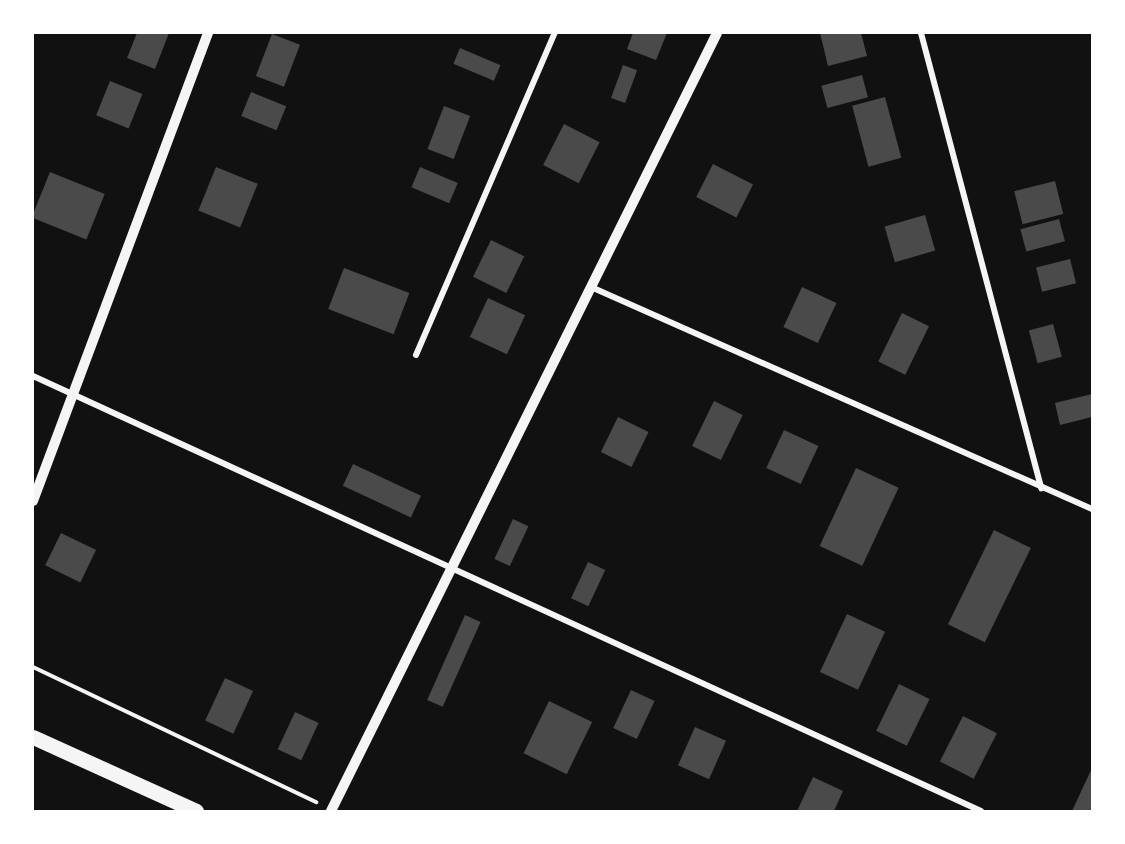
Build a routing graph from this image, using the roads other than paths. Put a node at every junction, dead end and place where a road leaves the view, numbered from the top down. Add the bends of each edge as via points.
1 (208, 33) edge
2 (555, 33) edge
3 (717, 33) edge
4 (921, 33) edge
5 (590, 287) junction
6 (416, 355) dead end
7 (33, 376) edge
8 (73, 394) junction
9 (1041, 488) junction
10 (33, 501) edge
11 (1092, 509) edge
12 (450, 566) junction
13 (33, 737) edge
14 (331, 810) edge
15 (196, 811) edge
16 (981, 811) edge

1 - 8 street
2 - 6 street
3 - 5 street
4 - 9 street
5 - 9 street
5 - 12 street
7 - 8 street
8 - 10 street
8 - 12 street
9 - 11 street
12 - 14 street
12 - 16 street
13 - 15 main road

